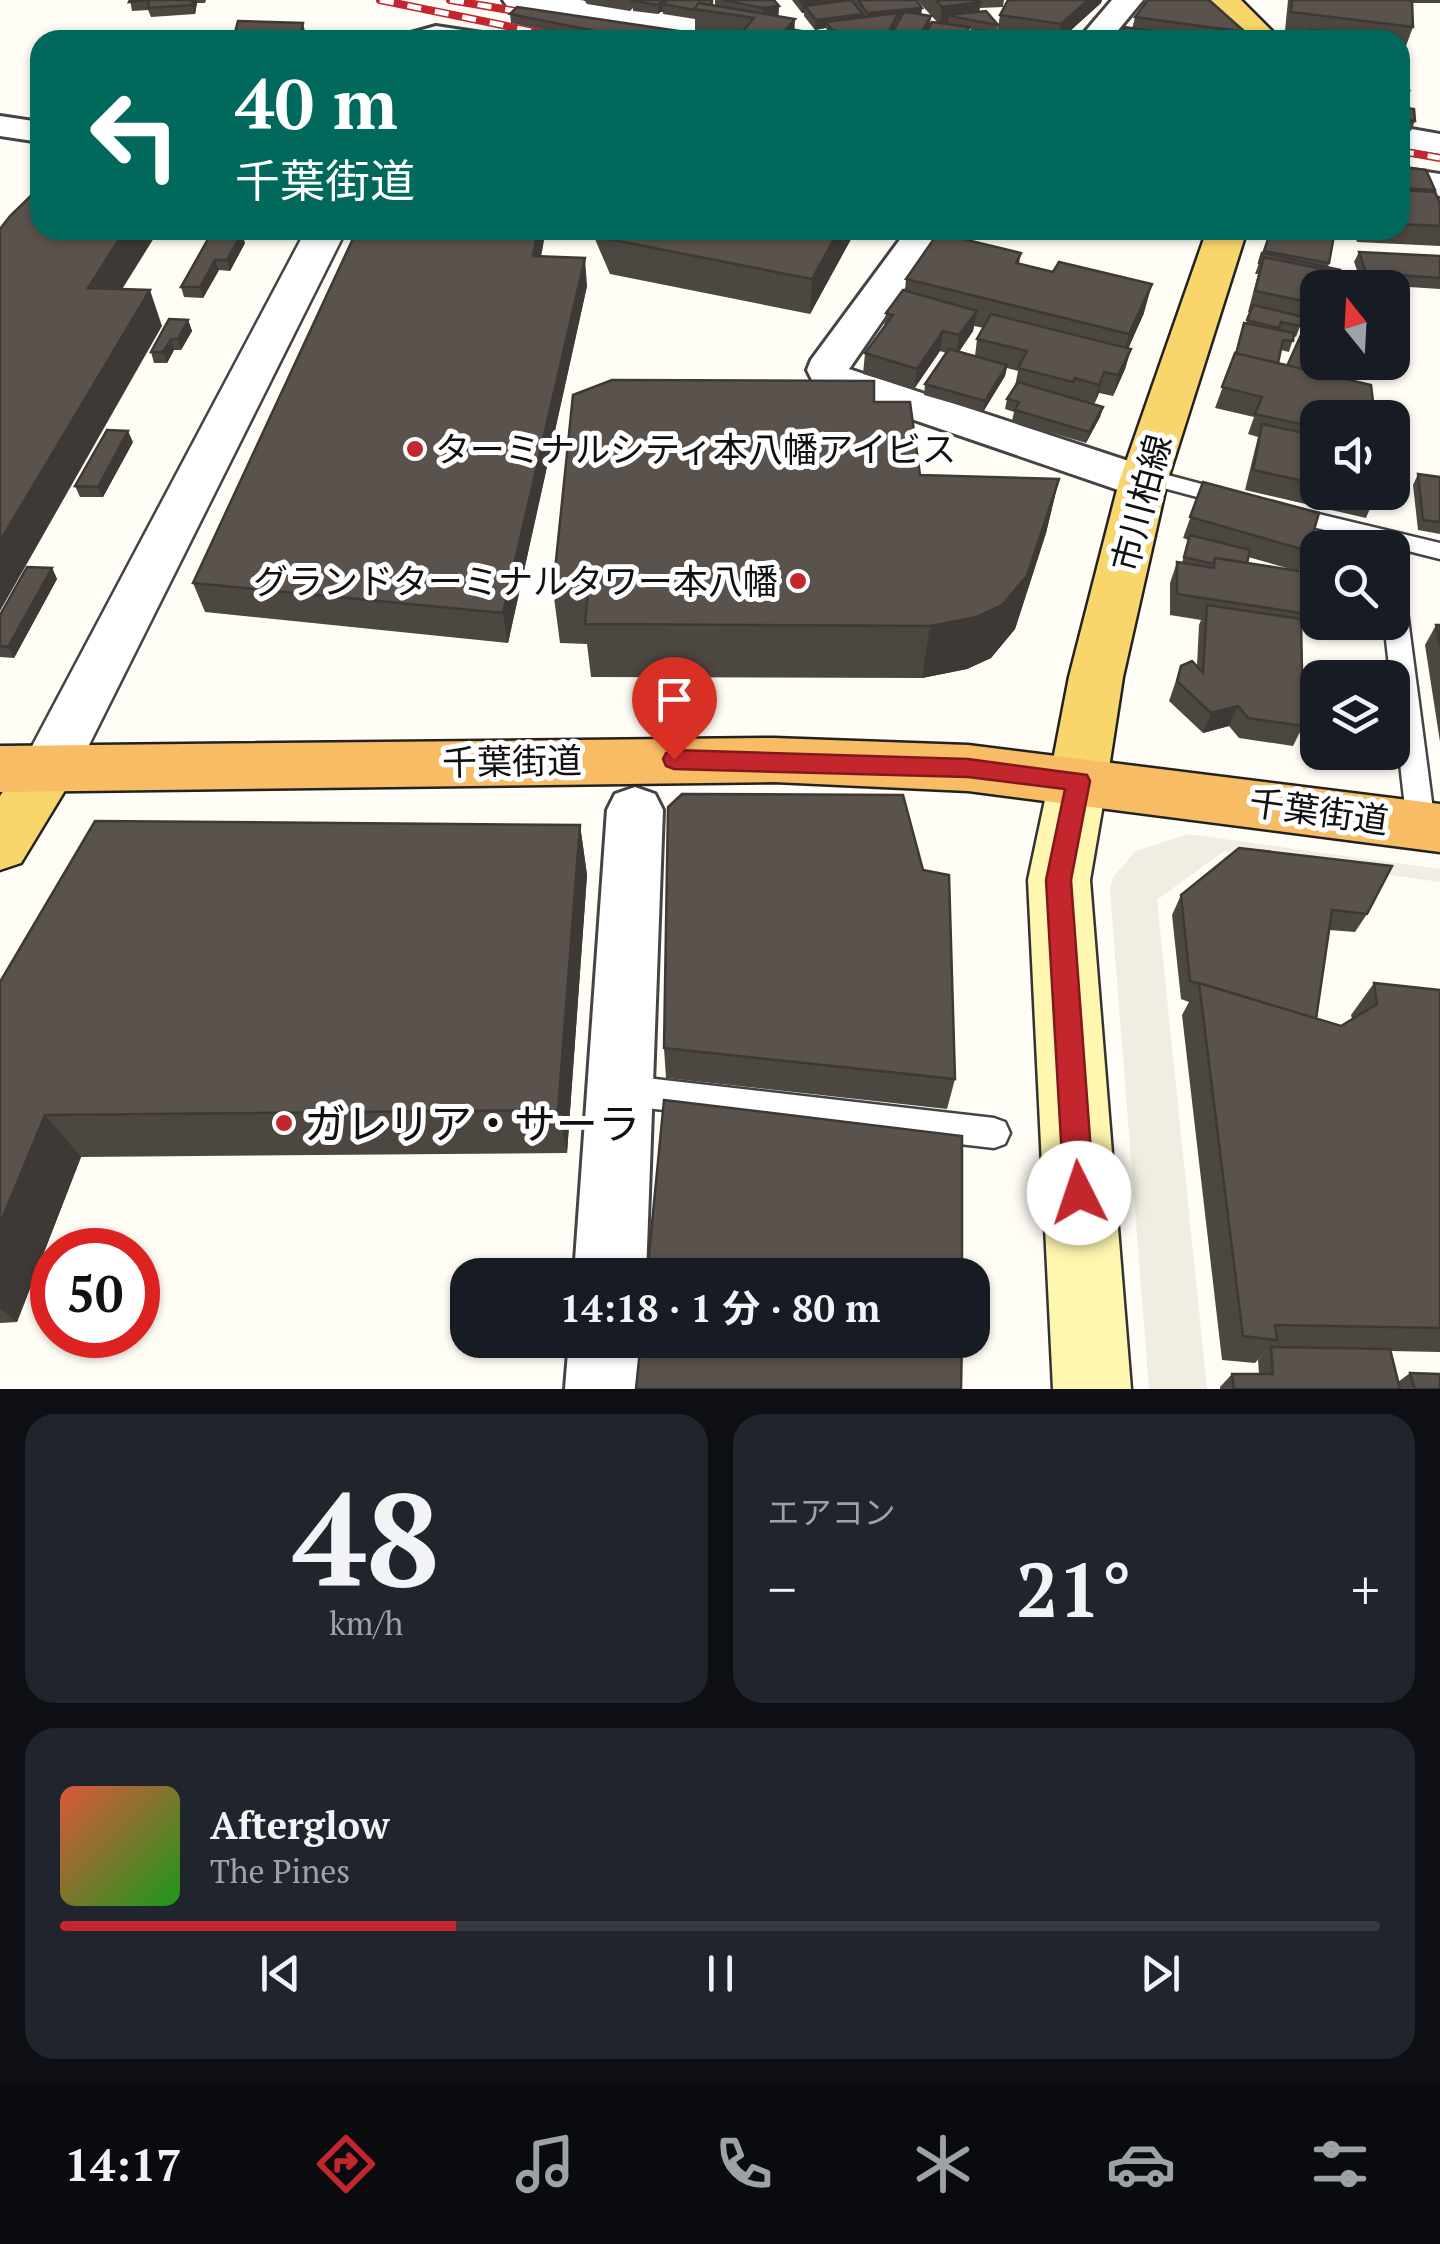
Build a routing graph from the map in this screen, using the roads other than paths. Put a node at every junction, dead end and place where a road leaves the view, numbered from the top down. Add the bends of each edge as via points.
1 (518, 0) edge
2 (1128, 0) edge
3 (1223, 0) edge
4 (572, 4) edge
5 (789, 27) edge
6 (1102, 30) edge
7 (1254, 30) edge
8 (0, 126) edge
9 (30, 130) edge
10 (1410, 139) edge
11 (1440, 144) edge
12 (1410, 180) edge
13 (1440, 185) edge
14 (320, 240) edge
15 (919, 240) edge
16 (1224, 240) edge
17 (1144, 479) junction
18 (1342, 530) edge
19 (1410, 546) edge
20 (1440, 551) edge
21 (1401, 640) edge
22 (25, 769) edge
23 (1078, 781) junction
24 (635, 810) dead end
25 (1431, 826) edge
26 (0, 845) edge
27 (620, 1090) junction
28 (994, 1133) dead end
29 (611, 1258) edge
30 (605, 1358) edge
31 (603, 1389) edge
32 (1092, 1389) edge

1 - 4 street
2 - 6 street
3 - 7 main road
4 - 5 street
8 - 9 street
10 - 11 street
12 - 13 street
14 - 22 street
15 - 17 street via 832,360 830,377
16 - 17 main road, 市川柏線
17 - 18 lane
17 - 23 main road, 市川柏線
19 - 20 lane
21 - 25 lane
22 - 23 highway, 千葉街道 via 774,760 968,768
22 - 26 main road
23 - 25 highway, 千葉街道
23 - 32 main road via 1059,880
24 - 27 street
27 - 28 lane
27 - 29 street
30 - 31 street

